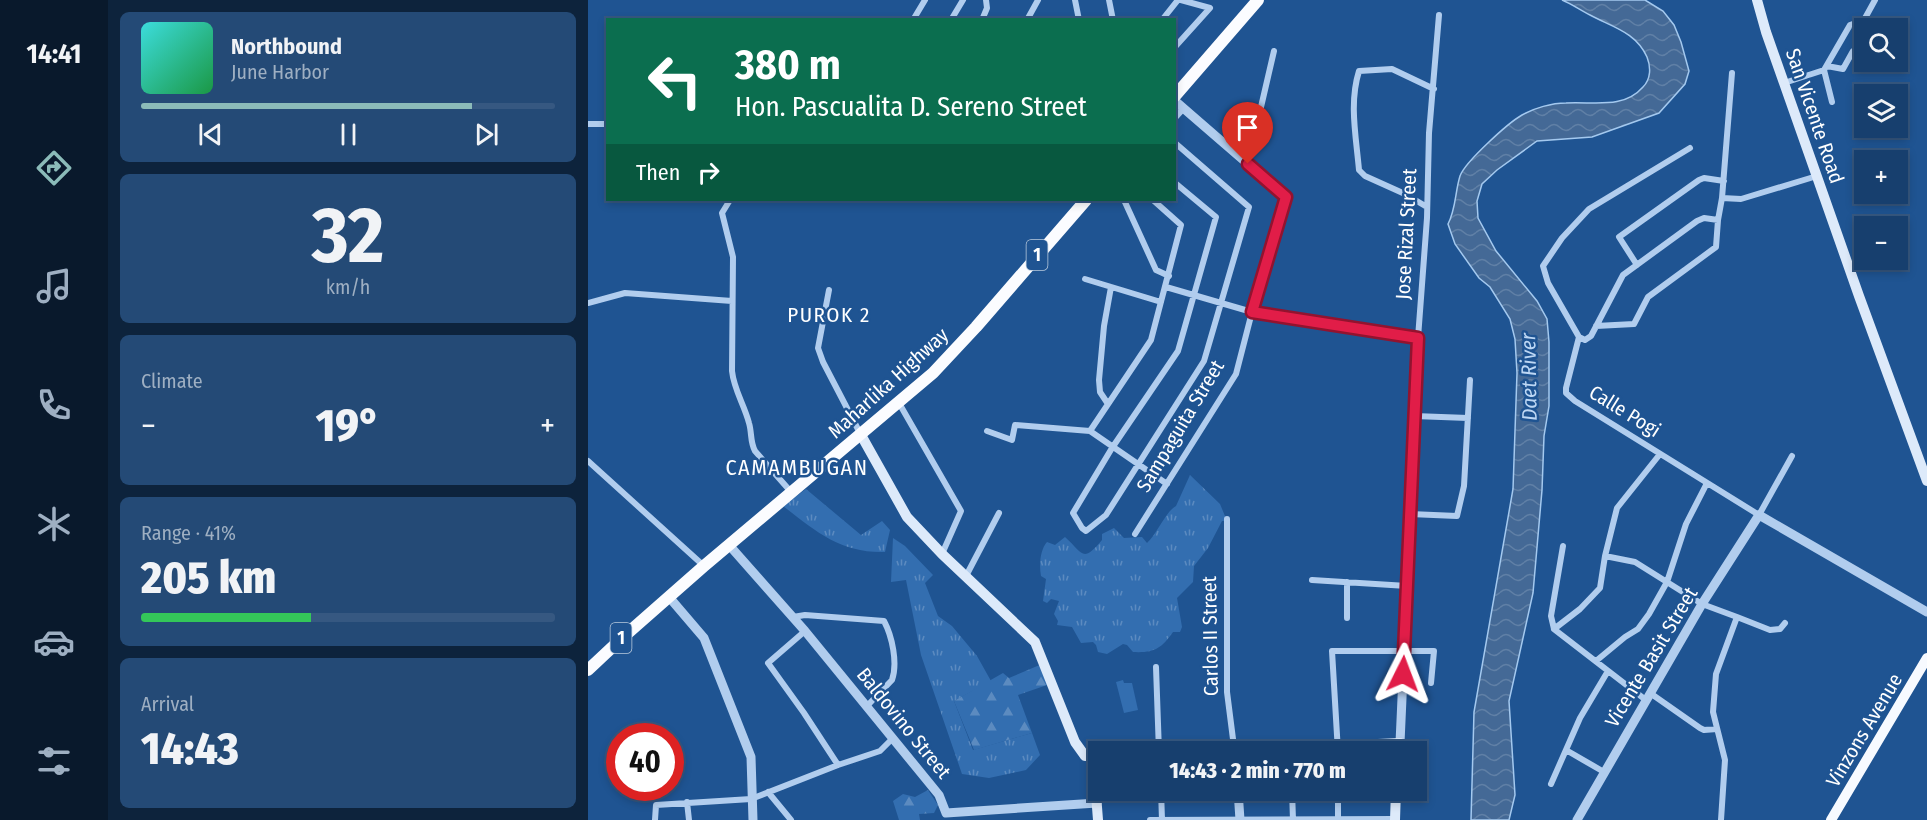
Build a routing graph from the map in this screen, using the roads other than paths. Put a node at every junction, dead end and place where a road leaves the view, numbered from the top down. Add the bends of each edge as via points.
1 (925, 0) edge
2 (963, 0) edge
3 (986, 0) edge
4 (1038, 0) edge
5 (1075, 0) edge
6 (1109, 0) edge
7 (1180, 0) edge
8 (1258, 0) edge
9 (1757, 0) edge
10 (1875, 0) edge
11 (1439, 15) dead end
12 (914, 18) edge
13 (952, 18) edge
14 (983, 18) edge
15 (1028, 18) edge
16 (1079, 18) edge
17 (1113, 18) edge
18 (1164, 18) edge
19 (1176, 46) edge
20 (1274, 51) dead end
21 (1854, 51) edge
22 (1825, 68) junction
23 (1732, 73) dead end
24 (1784, 83) junction
25 (1434, 89) junction
26 (1176, 97) edge
27 (1176, 101) edge
28 (1832, 102) dead end
29 (1184, 108) junction
30 (1176, 117) edge
31 (588, 124) edge
32 (606, 124) edge
33 (1176, 144) edge
34 (1690, 148) dead end
35 (1248, 164) junction
36 (1817, 176) junction
37 (1724, 181) junction
38 (1176, 184) edge
39 (1722, 198) junction
40 (729, 201) edge
41 (1085, 201) edge
42 (1124, 201) edge
43 (1154, 201) edge
44 (1427, 207) junction
45 (1718, 220) junction
46 (1637, 265) junction
47 (1169, 276) junction
48 (1085, 279) dead end
49 (1111, 287) junction
50 (1166, 287) junction
51 (829, 290) dead end
52 (1192, 296) junction
53 (732, 301) junction
54 (1161, 302) junction
55 (588, 303) edge
56 (1220, 304) junction
57 (1252, 312) junction
58 (1596, 326) junction
59 (1579, 337) junction
60 (1418, 338) junction
61 (1470, 380) dead end
62 (898, 403) junction
63 (1108, 404) junction
64 (1414, 416) junction
65 (1468, 418) junction
66 (987, 430) dead end
67 (1090, 431) junction
68 (861, 435) junction
69 (1112, 448) junction
70 (1660, 454) junction
71 (1792, 456) dead end
72 (588, 461) edge
73 (1138, 464) junction
74 (1927, 481) edge
75 (1707, 483) junction
76 (1167, 484) junction
77 (792, 493) junction
78 (999, 513) dead end
79 (1410, 514) junction
80 (1759, 515) junction
81 (1227, 519) dead end
82 (1135, 534) dead end
83 (729, 545) junction
84 (1563, 546) dead end
85 (942, 554) junction
86 (1605, 556) junction
87 (705, 566) junction
88 (966, 576) junction
89 (1312, 580) dead end
90 (1347, 582) junction
91 (1667, 582) junction
92 (1407, 586) junction
93 (669, 597) junction
94 (1702, 604) junction
95 (1927, 612) edge
96 (793, 617) junction
97 (1737, 617) junction
98 (1347, 618) dead end
99 (1785, 623) dead end
100 (1554, 629) junction
101 (805, 631) junction
102 (1404, 650) junction
103 (1927, 658) edge
104 (1596, 661) junction
105 (1156, 667) dead end
106 (588, 670) edge
107 (1608, 671) junction
108 (1431, 683) dead end
109 (1648, 697) junction
110 (867, 706) junction
111 (1717, 729) junction
112 (892, 738) junction
113 (1159, 741) edge
114 (1233, 741) edge
115 (1338, 741) edge
116 (1399, 741) edge
117 (1566, 750) junction
118 (1088, 756) edge
119 (838, 765) junction
120 (1604, 772) junction
121 (1551, 784) dead end
122 (768, 792) junction
123 (751, 799) junction
124 (1161, 801) edge
125 (1239, 801) edge
126 (1292, 801) edge
127 (1338, 801) edge
128 (1396, 801) edge
129 (687, 802) junction
130 (1097, 803) joint
131 (1395, 819) edge
132 (655, 820) edge
133 (689, 820) edge
134 (753, 820) edge
135 (791, 820) edge
136 (1098, 820) edge
137 (1150, 820) edge
138 (1162, 820) edge
139 (1240, 820) edge
140 (1293, 820) edge
141 (1338, 820) edge
142 (1577, 820) edge
143 (1721, 820) edge
144 (1832, 820) edge

1 - 12 street
2 - 13 street
3 - 14 street
4 - 15 street
5 - 16 street
6 - 17 street
7 - 18 street
7 - 19 street via 1210,8
8 - 26 highway
9 - 24 main road, San Vicente Road
10 - 22 street via 1864,20 1850,25
11 - 25 street, Jose Rizal Street
20 - 35 street
21 - 22 street via 1843,69
22 - 24 street
22 - 28 street
23 - 37 street
24 - 36 main road, San Vicente Road
25 - 44 street, Jose Rizal Street
25 - 44 street via 1392,69 1359,71 1354,85 1359,170
27 - 29 street, Sampaguita Street
29 - 30 street
29 - 35 street, Sampaguita Street
31 - 32 street
33 - 56 street via 1249,207
34 - 59 street via 1588,209 1543,266 1548,283
35 - 57 street, Sampaguita Street via 1286,197
36 - 39 street via 1741,199
36 - 74 main road, San Vicente Road
37 - 39 street
37 - 46 street via 1700,180 1619,237
38 - 52 street via 1216,218
39 - 45 street
40 - 53 street via 722,213 733,257
41 - 62 highway, Maharlika Highway / 1 via 953,353
42 - 47 street via 1156,270
43 - 47 street via 1181,225
44 - 60 street, Jose Rizal Street
45 - 46 street via 1696,221
45 - 58 street via 1716,247 1648,297 1634,324
46 - 58 street via 1623,275
47 - 50 street
48 - 49 street
49 - 54 street
49 - 63 street via 1100,380 1100,392
50 - 52 street
50 - 54 street
51 - 68 street via 818,348
52 - 56 street
52 - 69 street via 1178,351
53 - 55 street via 625,293
53 - 77 street via 734,386 750,426 751,443
54 - 63 street via 1151,340
56 - 57 street
56 - 73 street via 1204,361
57 - 60 street
57 - 76 street, Sampaguita Street via 1236,374
58 - 59 street via 1588,339
59 - 70 street, Calle Pogi via 1566,393
60 - 64 street, Jose Rizal Street
61 - 65 street
62 - 68 highway, Maharlika Highway / 1
62 - 85 street via 961,511
63 - 67 street
64 - 65 street
64 - 79 street, Jose Rizal Street
65 - 79 street via 1464,486 1457,516
66 - 67 street via 1012,440 1015,425
67 - 69 street
68 - 77 highway, Maharlika Highway / 1
68 - 85 main road via 907,517
69 - 73 street
69 - 73 street via 1073,513 1086,531 1106,515
70 - 75 street, Calle Pogi
70 - 86 street via 1617,508
71 - 80 street
72 - 87 street
73 - 76 street
75 - 80 street, Calle Pogi
75 - 91 street via 1686,524
76 - 82 street, Sampaguita Street
77 - 83 highway, Maharlika Highway / 1
78 - 88 street
79 - 92 street, Jose Rizal Street
80 - 94 street, Vicente Basit Street
80 - 95 street, Calle Pogi
81 - 114 street, Carlos II Street via 1227,692
83 - 87 highway, Maharlika Highway / 1
83 - 96 street, Baldovino Street
84 - 100 street via 1551,616
85 - 88 main road
86 - 91 street via 1635,562
86 - 100 street via 1600,588
87 - 93 highway, Maharlika Highway / 1
88 - 118 main road via 1035,642 1075,742
89 - 90 street
90 - 92 street
90 - 98 street
91 - 94 street
91 - 104 street via 1638,629
92 - 102 street, Jose Rizal Street
93 - 106 highway, Maharlika Highway / 1
93 - 123 street via 704,638 712,657 751,757
94 - 97 street
94 - 109 street, Vicente Basit Street
96 - 101 street, Baldovino Street
96 - 110 street via 884,621 892,646 894,675
97 - 99 street via 1770,630 1780,629
97 - 111 street via 1716,674 1713,712
100 - 104 street
101 - 110 street, Baldovino Street
101 - 119 street via 768,663
102 - 108 street via 1434,651
102 - 115 street via 1332,651
102 - 116 street, Jose Rizal Street
103 - 144 main road, Vinzons Avenue
104 - 107 street
105 - 113 street
107 - 109 street
107 - 117 street
109 - 111 street via 1704,730
109 - 120 street, Vicente Basit Street
110 - 112 street, Baldovino Street
111 - 143 street via 1725,760
112 - 119 street via 880,751
112 - 130 street, Baldovino Street via 939,795 946,813
117 - 120 street
117 - 121 street
119 - 122 street
120 - 142 street, Vicente Basit Street
122 - 123 street
122 - 135 street
123 - 129 street
123 - 134 street
124 - 138 street
125 - 139 street
126 - 140 street
127 - 141 street
128 - 131 main road
129 - 132 street via 656,805
129 - 133 street
130 - 136 main road
131 - 141 street
137 - 138 street
138 - 139 street
139 - 140 street
140 - 141 street

